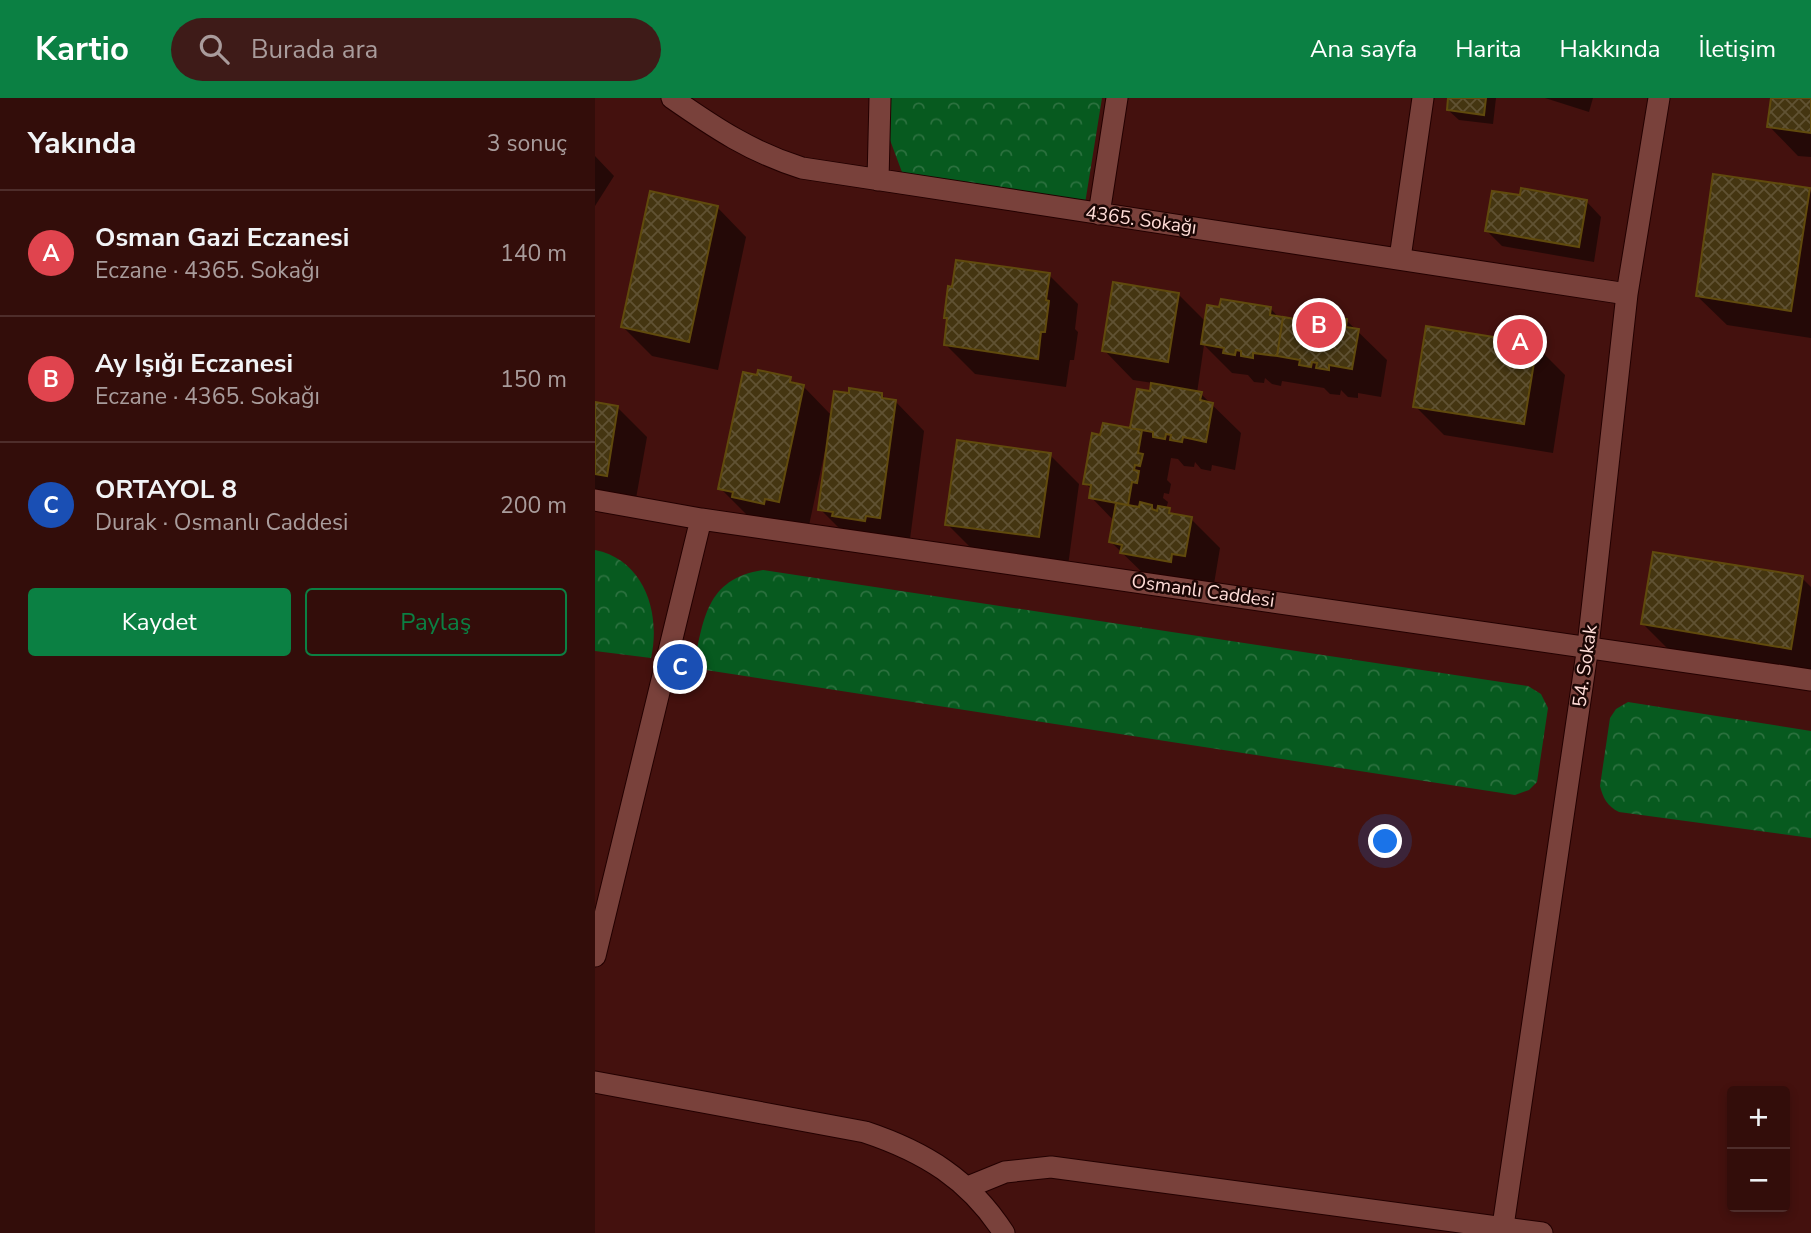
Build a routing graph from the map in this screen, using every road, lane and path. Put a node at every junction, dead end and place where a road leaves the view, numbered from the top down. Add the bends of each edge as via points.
1 (672, 98) edge
2 (880, 98) edge
3 (1117, 98) edge
4 (1423, 98) edge
5 (1659, 98) edge
6 (878, 180) junction
7 (1099, 214) junction
8 (1400, 258) junction
9 (1627, 294) junction
10 (595, 500) edge
11 (701, 519) junction
12 (1588, 646) junction
13 (1811, 680) edge
14 (595, 956) edge
15 (595, 1082) edge
16 (968, 1187) junction
17 (1503, 1230) edge
18 (1004, 1233) edge
19 (1542, 1233) edge

1 - 6 street, 4365. Sokağı via 743,145 772,158 802,168
2 - 6 street
3 - 7 street
4 - 8 street
5 - 9 street, 54. Sokak
6 - 7 street, 4365. Sokağı
7 - 8 street, 4365. Sokağı
8 - 9 street, 4365. Sokağı
9 - 12 street, 54. Sokak
10 - 11 street, Osmanlı Caddesi
11 - 12 street, Osmanlı Caddesi
11 - 14 street
12 - 13 street, Osmanlı Caddesi
12 - 17 street, 54. Sokak
15 - 16 street via 865,1132 920,1153
16 - 17 street via 1005,1172 1051,1167
16 - 18 street
17 - 19 street

